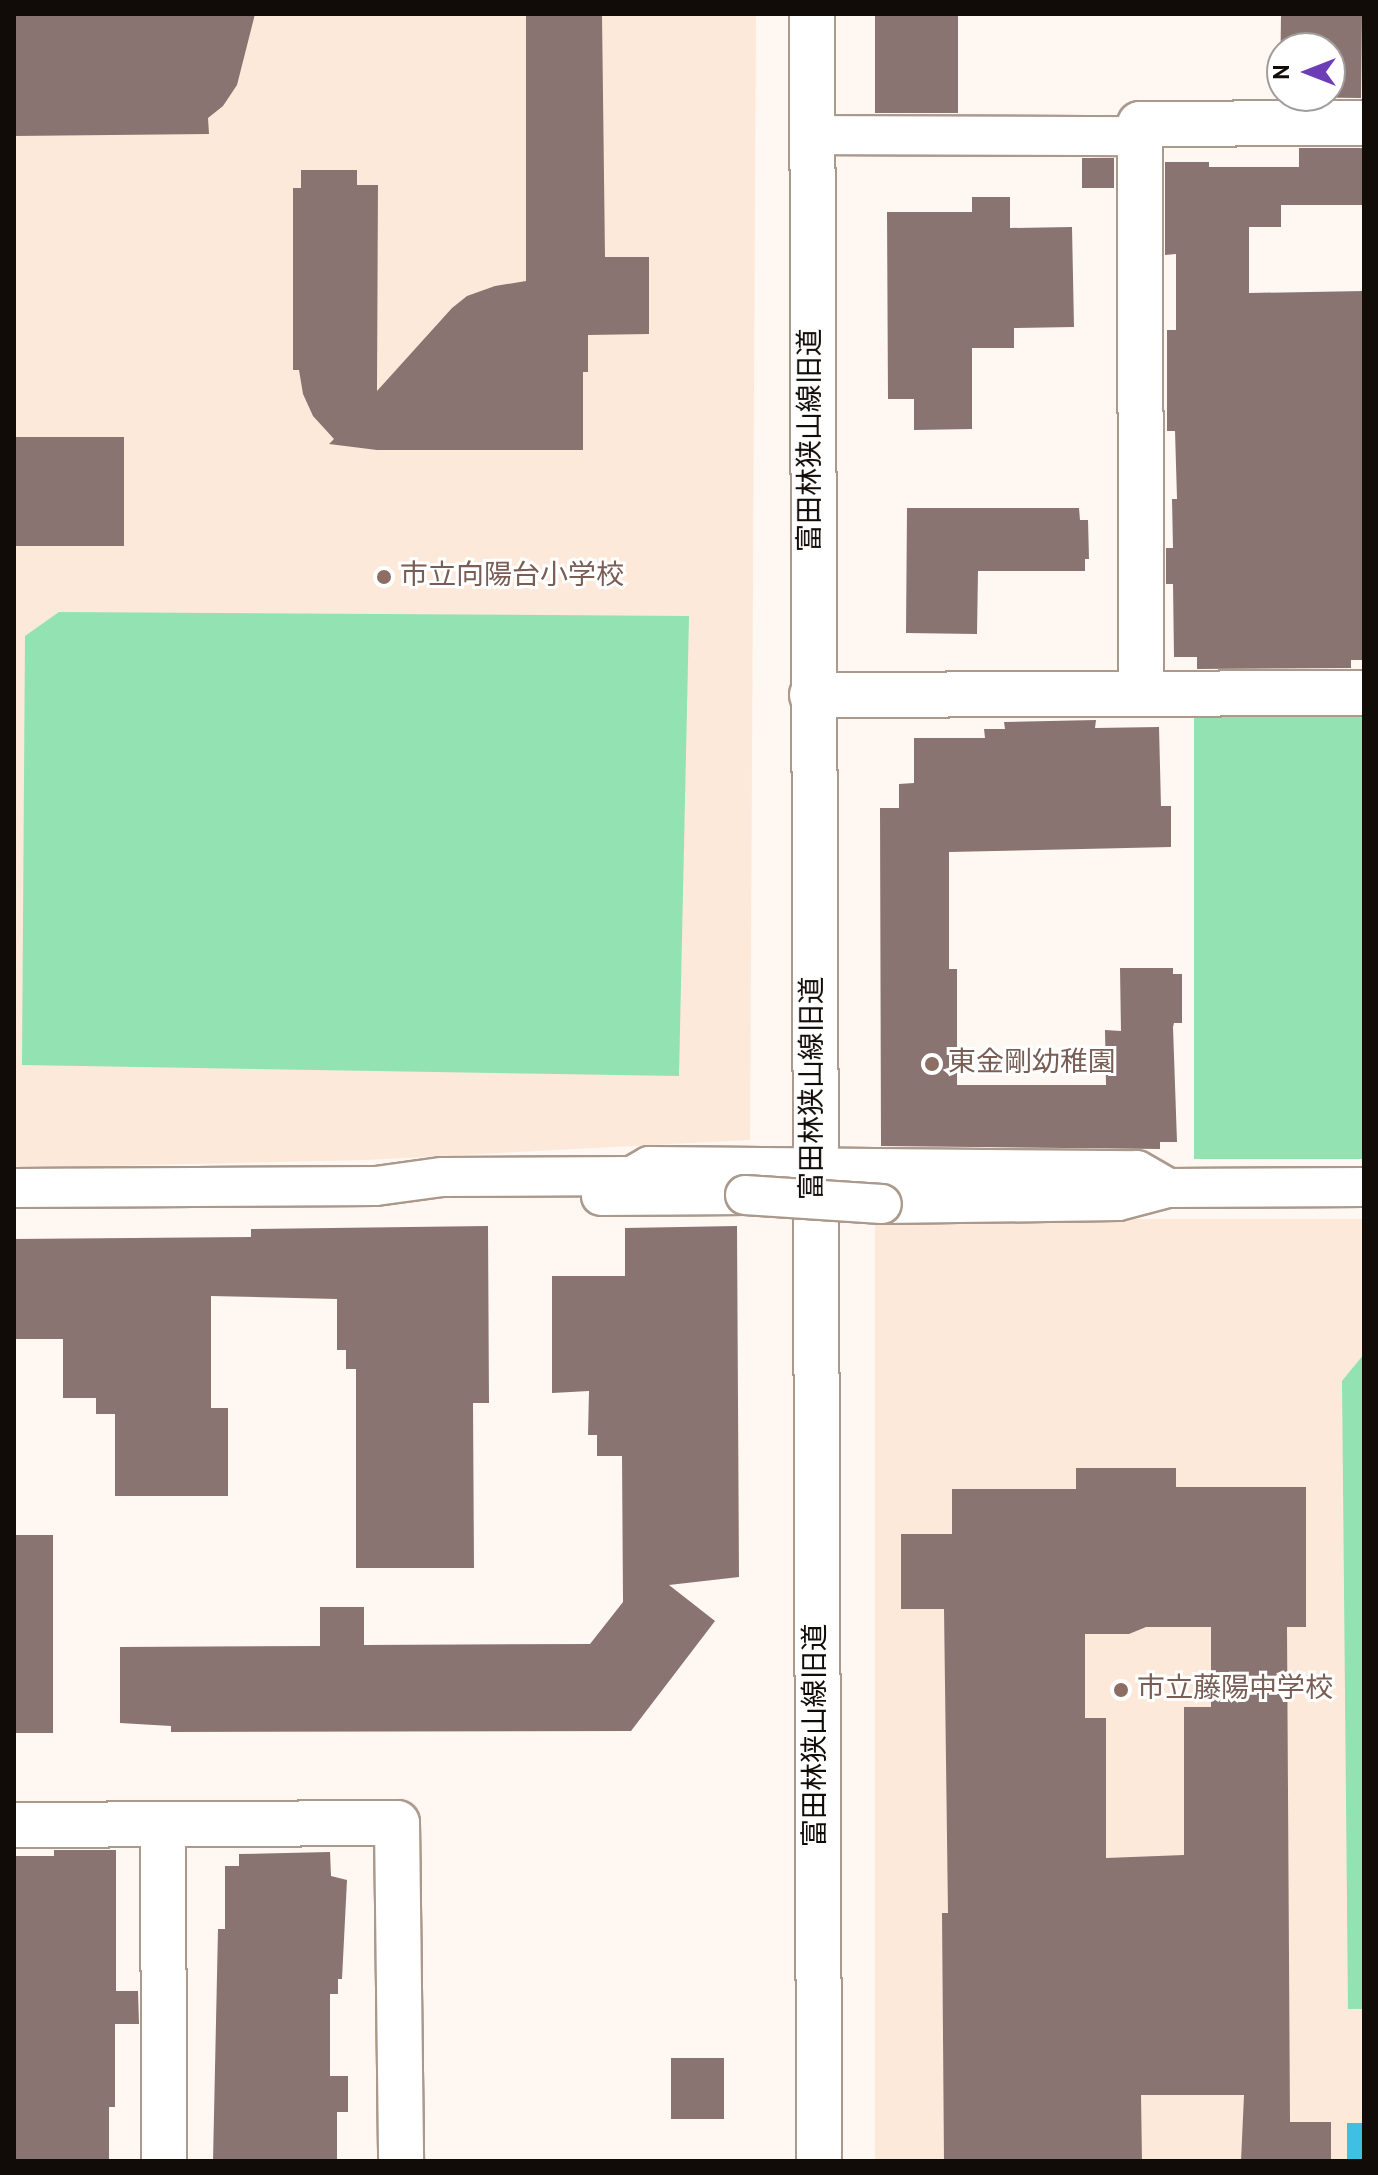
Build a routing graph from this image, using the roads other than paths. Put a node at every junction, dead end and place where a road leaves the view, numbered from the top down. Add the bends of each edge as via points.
1 (812, 14) edge
2 (1364, 123) edge
3 (812, 135) junction
4 (1140, 136) junction
5 (1364, 693) edge
6 (1141, 694) junction
7 (812, 695) junction
8 (815, 1169) junction
9 (376, 1186) junction
10 (1364, 1187) edge
11 (14, 1188) edge
12 (1168, 1188) junction
13 (163, 1824) junction
14 (14, 1825) edge
15 (164, 2161) edge
16 (401, 2161) edge
17 (819, 2161) edge

1 - 3 street, 富田林狭山線旧道
2 - 4 street via 1140,124
3 - 4 street
3 - 7 street, 富田林狭山線旧道
4 - 6 street
5 - 6 street
6 - 7 street
7 - 8 street, 富田林狭山線旧道
8 - 9 street via 649,1166 632,1176 442,1177
8 - 12 street via 1137,1170
8 - 17 street, 富田林狭山線旧道
9 - 11 street
9 - 12 street, bridge via 435,1197 745,1195 882,1204 1118,1201
10 - 12 street
13 - 14 street
13 - 15 street
13 - 16 street via 397,1823

